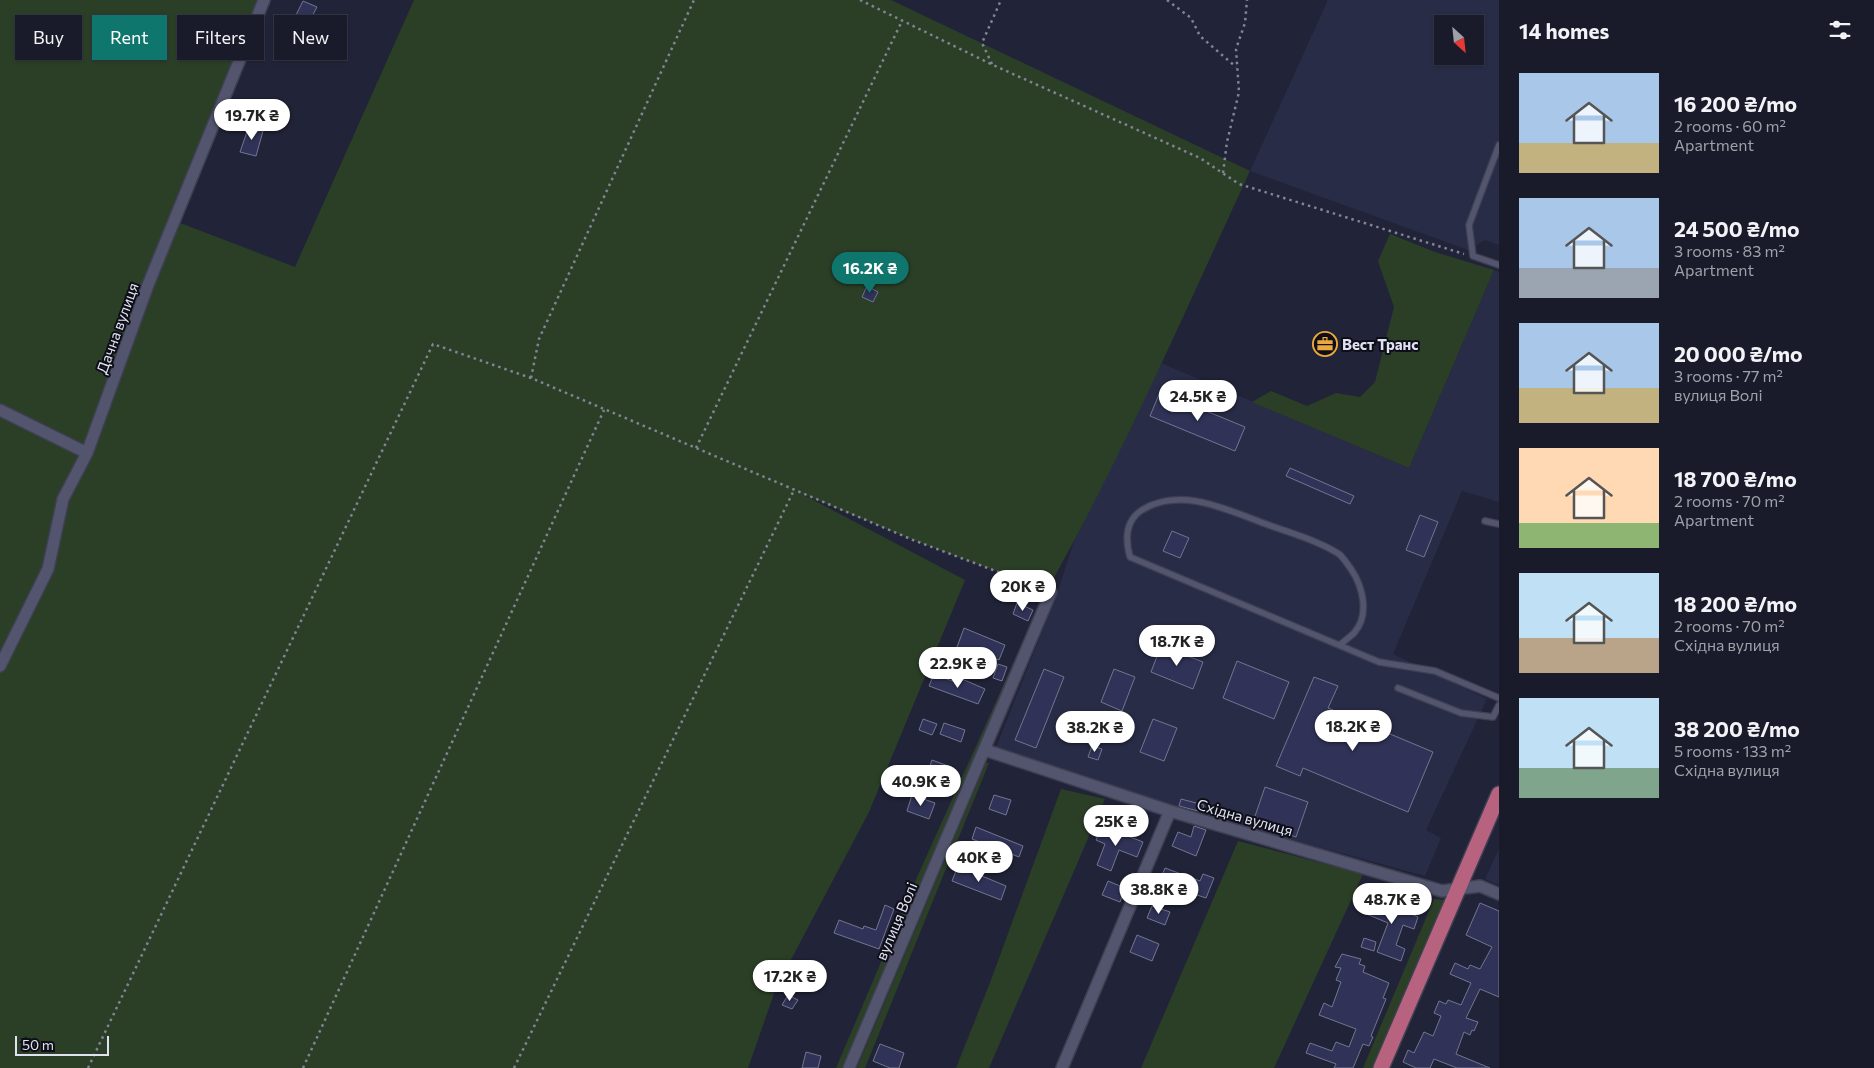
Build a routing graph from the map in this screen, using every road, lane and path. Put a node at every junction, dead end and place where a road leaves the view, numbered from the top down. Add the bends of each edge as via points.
1 (264, 0) edge
2 (694, 0) edge
3 (860, 0) edge
4 (1001, 0) edge
5 (1167, 0) edge
6 (1247, 0) edge
7 (902, 21) junction
8 (993, 66) junction
9 (1236, 67) junction
10 (1499, 145) edge
11 (1223, 173) junction
12 (1473, 256) junction
13 (1499, 266) edge
14 (531, 378) junction
15 (0, 410) edge
16 (604, 410) junction
17 (696, 448) junction
18 (87, 453) junction
19 (794, 490) junction
20 (1485, 521) dead end
21 (1499, 524) edge
22 (1052, 592) joint
23 (1340, 645) junction
24 (0, 666) edge
25 (1398, 688) dead end
26 (1499, 698) edge
27 (1499, 705) edge
28 (985, 750) junction
29 (1499, 794) edge
30 (1170, 810) junction
31 (1458, 887) junction
32 (1499, 894) edge
33 (88, 1068) edge
34 (303, 1068) edge
35 (514, 1068) edge
36 (849, 1068) edge
37 (1062, 1068) edge
38 (1381, 1068) edge

1 - 18 street, Дачна вулиця via 148,285
2 - 14 path via 539,339
3 - 7 path
4 - 8 path via 982,43
5 - 9 path via 1191,18 1200,36
6 - 9 path via 1236,49
7 - 8 path
7 - 17 path
8 - 11 path via 1200,158
9 - 11 path via 1239,92
10 - 12 lane via 1469,225
11 - 12 path via 1239,184
12 - 13 lane
14 - 16 path
14 - 33 path via 433,344
15 - 18 street
16 - 17 path
16 - 34 path
17 - 19 path
18 - 24 street, Дачна вулиця via 63,499 48,569
19 - 22 path via 913,540
19 - 35 path
20 - 21 lane
22 - 28 street, вулиця Волі
23 - 23 lane via 1130,557 1127,527 1137,514 1155,502 1183,499 1210,504 1320,543 1342,556 1362,593 1364,613 1355,632
23 - 26 lane via 1379,662 1435,671
25 - 27 lane via 1461,713 1494,717
28 - 30 street, Східна вулиця
28 - 36 street, вулиця Волі
29 - 31 main road
30 - 31 street, Східна вулиця via 1442,891
30 - 37 street
31 - 32 street, Східна вулиця via 1480,886
31 - 38 main road

